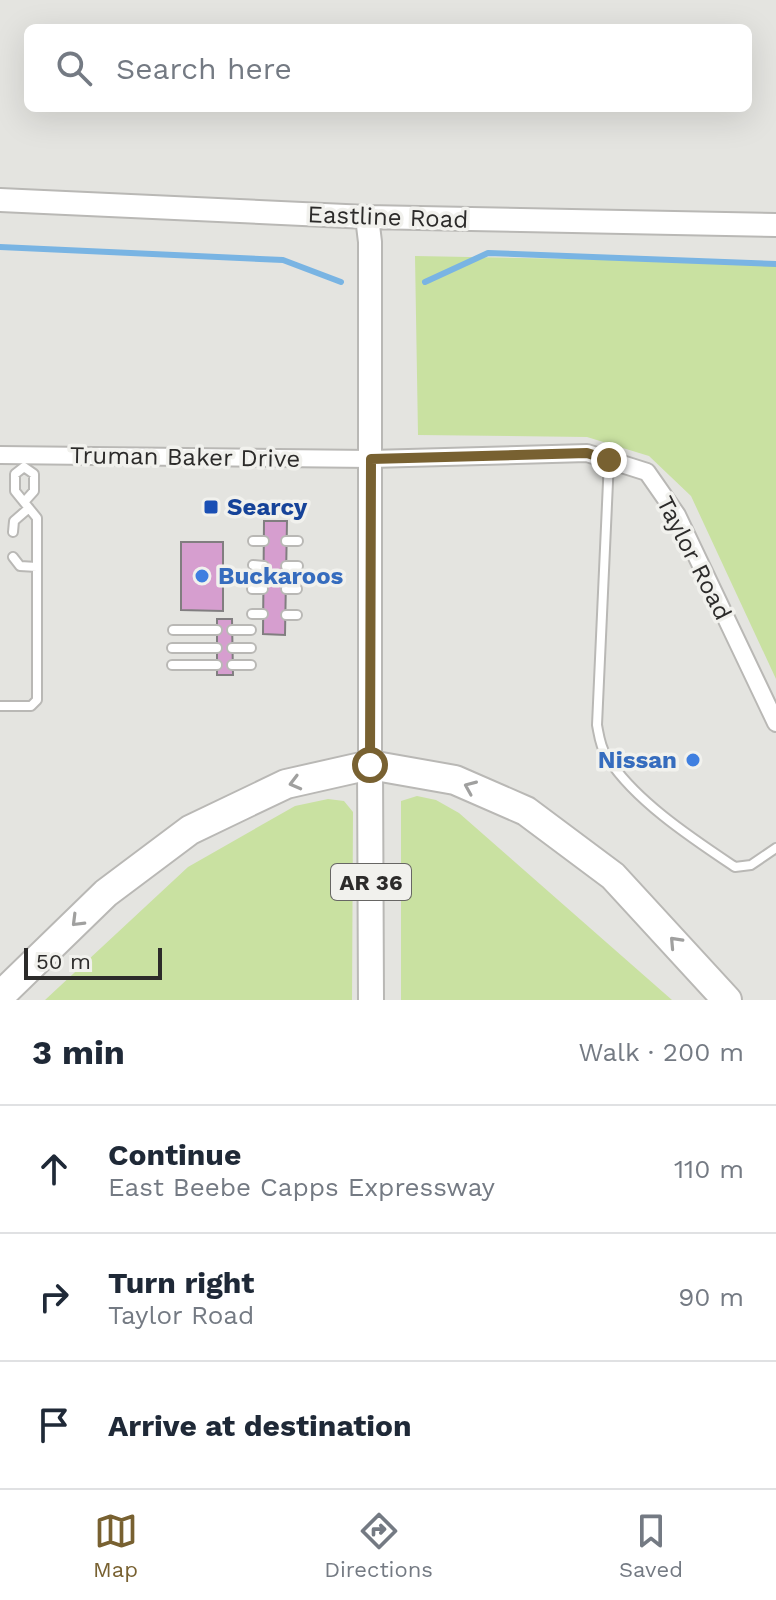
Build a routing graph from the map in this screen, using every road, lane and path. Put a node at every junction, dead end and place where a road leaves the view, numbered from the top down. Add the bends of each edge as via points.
1 (0, 200) edge
2 (367, 217) junction
3 (776, 225) edge
4 (0, 455) edge
5 (371, 459) junction
6 (609, 460) junction
7 (24, 461) junction
8 (27, 504) junction
9 (13, 532) dead end
10 (253, 541) dead end
11 (264, 541) dead end
12 (286, 541) dead end
13 (298, 541) dead end
14 (13, 557) dead end
15 (253, 565) dead end
16 (264, 566) dead end
17 (286, 566) dead end
18 (298, 566) dead end
19 (37, 567) junction
20 (252, 589) dead end
21 (263, 589) dead end
22 (286, 589) dead end
23 (297, 589) dead end
24 (252, 614) dead end
25 (263, 614) dead end
26 (286, 615) dead end
27 (297, 615) dead end
28 (173, 630) dead end
29 (217, 630) dead end
30 (232, 630) dead end
31 (251, 630) dead end
32 (172, 648) dead end
33 (217, 648) dead end
34 (232, 648) dead end
35 (251, 648) dead end
36 (172, 665) dead end
37 (217, 665) dead end
38 (232, 665) dead end
39 (251, 665) dead end
40 (0, 706) edge
41 (776, 723) edge
42 (370, 765) junction
43 (776, 848) edge
44 (0, 996) edge
45 (371, 1000) edge
46 (727, 1000) edge

1 - 2 main road, Eastline Road
2 - 3 main road, Eastline Road
2 - 5 main road, AR 36
4 - 7 street, Truman Baker Drive
5 - 6 street, Taylor Road via 587,453
5 - 7 street, Truman Baker Drive
5 - 42 main road, AR 36
6 - 41 street, Taylor Road via 647,472 677,515
6 - 43 lane via 597,725 606,755 638,794 735,867 751,865
7 - 8 lane via 34,474
7 - 8 lane via 15,474 15,491
8 - 9 lane via 14,521
8 - 19 lane via 37,518
10 - 11 lane
12 - 13 lane
14 - 19 lane via 20,566
15 - 16 lane
17 - 18 lane
19 - 40 lane via 37,700 31,706
20 - 21 lane
22 - 23 lane
24 - 25 lane
26 - 27 lane
28 - 29 lane
30 - 31 lane
32 - 33 lane
34 - 35 lane
36 - 37 lane
38 - 39 lane
42 -> 44 highway via 286,784 190,830 106,893
42 - 45 main road, AR 36
46 -> 42 highway via 613,876 526,811 455,780

